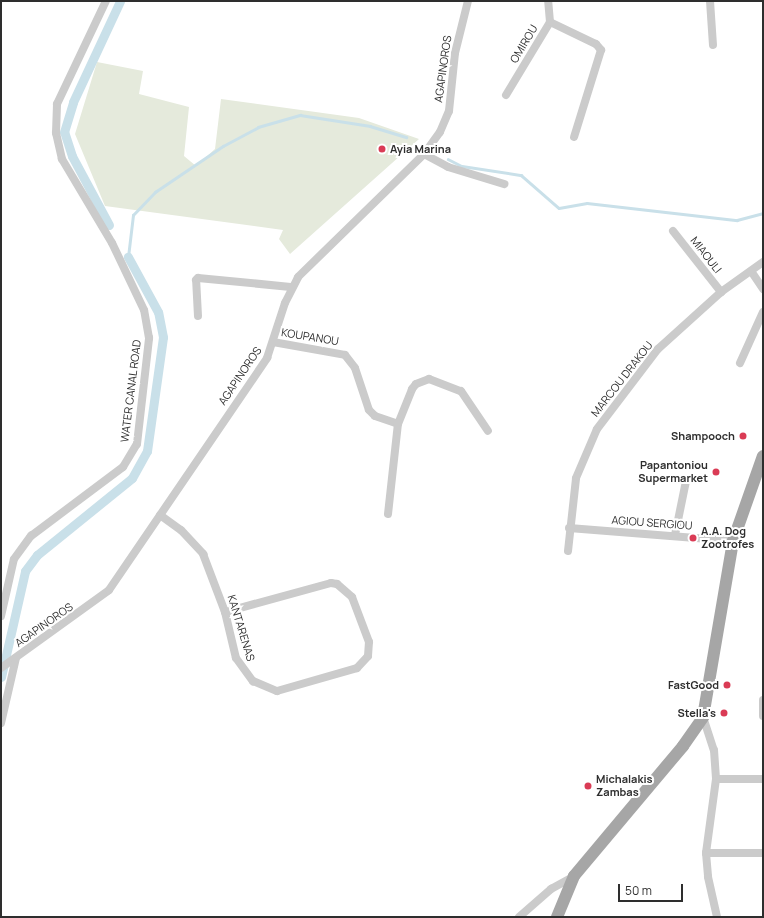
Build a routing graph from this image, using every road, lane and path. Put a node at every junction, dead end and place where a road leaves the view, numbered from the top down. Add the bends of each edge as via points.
1 (106, 1) edge
2 (468, 1) edge
3 (548, 1) edge
4 (710, 1) edge
5 (550, 22) junction
6 (712, 45) dead end
7 (506, 95) dead end
8 (574, 137) dead end
9 (424, 154) junction
10 (504, 184) dead end
11 (673, 231) dead end
12 (763, 262) edge
13 (751, 271) junction
14 (291, 287) junction
15 (763, 289) edge
16 (721, 292) junction
17 (763, 312) edge
18 (198, 316) dead end
19 (274, 342) junction
20 (740, 363) dead end
21 (398, 424) junction
22 (488, 431) dead end
23 (763, 456) edge
24 (686, 481) dead end
25 (388, 514) dead end
26 (160, 515) junction
27 (569, 528) junction
28 (675, 535) junction
29 (734, 541) junction
30 (568, 551) dead end
31 (225, 612) junction
32 (1, 616) edge
33 (12, 660) junction
34 (1, 668) edge
35 (763, 700) edge
36 (763, 716) edge
37 (703, 717) junction
38 (1, 723) edge
39 (716, 779) junction
40 (763, 779) edge
41 (706, 853) junction
42 (763, 853) edge
43 (574, 876) junction
44 (520, 917) edge
45 (557, 917) edge
46 (717, 917) edge

1 - 32 street, WATER CANAL ROAD via 57,104 56,134 62,159 112,243 144,310 149,338 137,444 123,467 31,536 14,559
2 - 9 street, AGAPINOROS via 455,53 449,110 440,132
3 - 5 street, OMIROU
4 - 6 street
5 - 7 street, OMIROU
5 - 8 street via 596,44 601,50
9 - 10 street via 448,167
9 - 14 street, AGAPINOROS via 320,254
11 - 16 street, MIAOULI
12 - 13 street, MARCOU DRAKOU
13 - 15 street
13 - 16 street, MARCOU DRAKOU
14 - 18 street via 198,278
14 - 19 street, AGAPINOROS
16 - 27 street, MARCOU DRAKOU via 658,350 597,429 576,478
17 - 20 street
19 - 21 street, KOUPANOU via 345,355 355,368 369,410 375,416
19 - 26 street, AGAPINOROS via 266,358
21 - 22 street via 412,389 416,384 429,379 462,391
21 - 25 street
23 - 29 main road
24 - 28 street
26 - 31 street, KANTARENAS via 181,530 203,554
26 - 33 street, AGAPINOROS via 101,597
27 - 28 street, AGIOU SERGIOU
27 - 30 street, MARCOU DRAKOU
28 - 29 street, AGIOU SERGIOU
29 - 37 main road
31 - 31 street, KANTARENAS via 236,658 253,681 264,687 277,690 356,668 368,656 369,642 352,597 343,586 331,583
33 - 34 street, AGAPINOROS
33 - 38 street
35 - 36 street
37 - 39 street via 711,736
37 - 43 main road via 683,746
39 - 40 street
39 - 41 street
41 - 42 street
41 - 46 street
43 - 44 street via 551,888
43 - 45 main road

